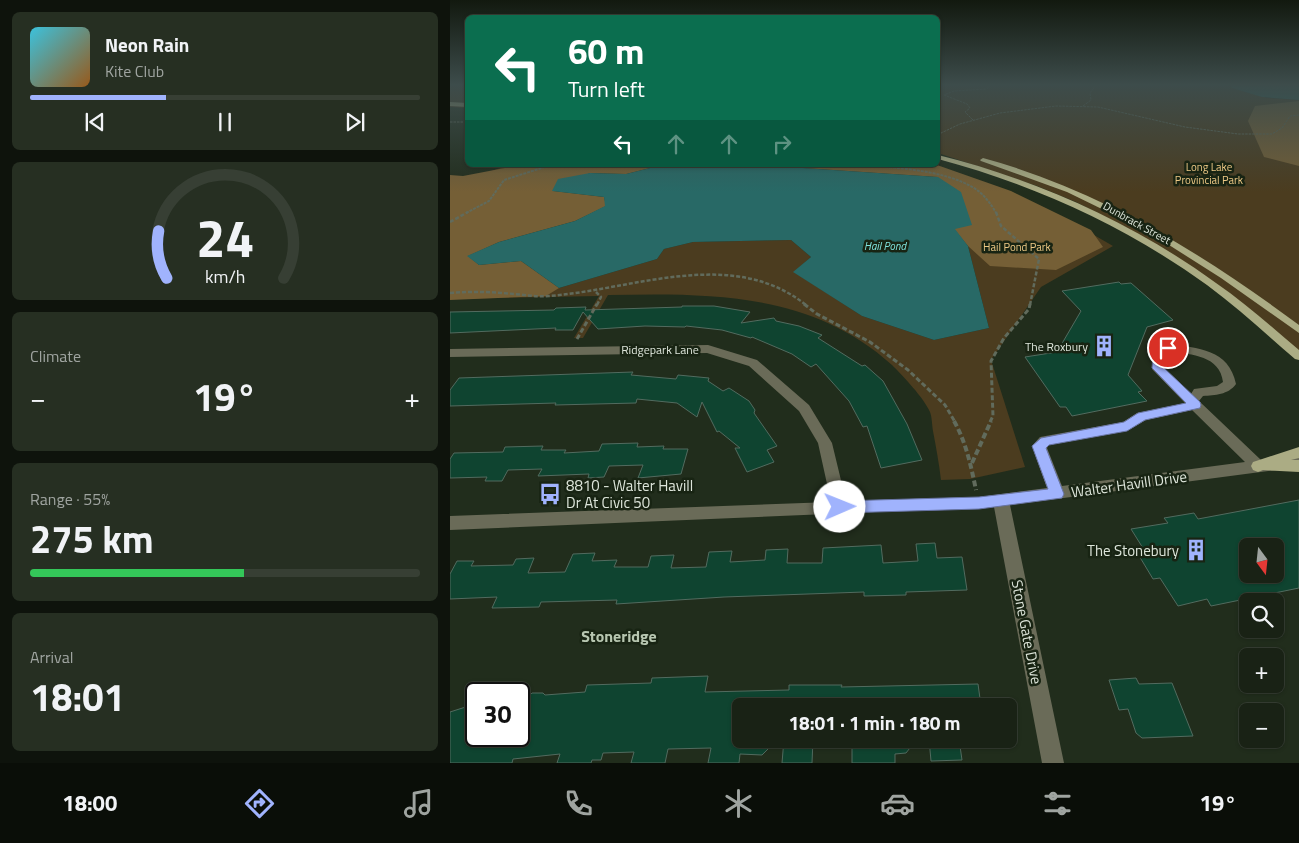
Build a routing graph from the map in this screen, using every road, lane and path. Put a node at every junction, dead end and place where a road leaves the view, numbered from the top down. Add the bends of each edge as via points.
1 (971, 121) edge
2 (1159, 121) edge
3 (1287, 121) edge
4 (450, 122) edge
5 (465, 122) edge
6 (940, 135) edge
7 (940, 149) edge
8 (940, 157) edge
9 (545, 167) edge
10 (880, 167) edge
11 (450, 222) edge
12 (595, 291) junction
13 (450, 293) edge
14 (1267, 305) junction
15 (1299, 324) edge
16 (1299, 330) edge
17 (571, 350) junction
18 (450, 353) edge
19 (1296, 355) edge
20 (1194, 404) junction
21 (1299, 452) edge
22 (1299, 461) edge
23 (971, 464) junction
24 (1258, 466) junction
25 (1299, 466) edge
26 (1057, 494) junction
27 (1001, 501) junction
28 (979, 503) junction
29 (840, 507) junction
30 (450, 523) edge
31 (1053, 763) edge

1 - 6 path
2 - 3 path via 1238,134 1272,134
4 - 5 path
7 - 14 main road, Dunbrack Street via 1041,179 1109,208 1202,259
8 - 19 main road, Dunbrack Street via 1042,190 1123,227 1210,283
9 - 11 path via 504,180 489,201
10 - 23 path via 938,174 977,190 996,212 1001,226 1040,259 1029,309 1004,338 991,361 993,416
12 - 13 path via 546,296 474,291
12 - 17 path via 601,297
12 - 23 path via 655,278 718,274 761,280 791,293 817,314 870,342 945,405 962,435
14 - 15 main road
14 - 16 main road, Dunbrack Street
17 - 18 street, Ridgepark Lane
17 - 29 street, Ridgepark Lane via 708,349 753,363 804,408 825,443
20 - 20 street via 1158,368 1158,356 1168,348 1191,350 1214,359 1228,371 1230,384 1220,390 1200,392
20 - 24 street
20 - 26 street via 1142,416 1127,426 1045,441 1039,446
21 - 24 main road
22 - 24 street, Walter Havill Drive
23 - 28 path
24 - 25 main road
24 - 26 street, Walter Havill Drive
26 - 27 street, Walter Havill Drive
27 - 28 street, Walter Havill Drive
27 - 31 street, Stone Gate Drive
28 - 29 street, Walter Havill Drive
29 - 30 street, Walter Havill Drive

